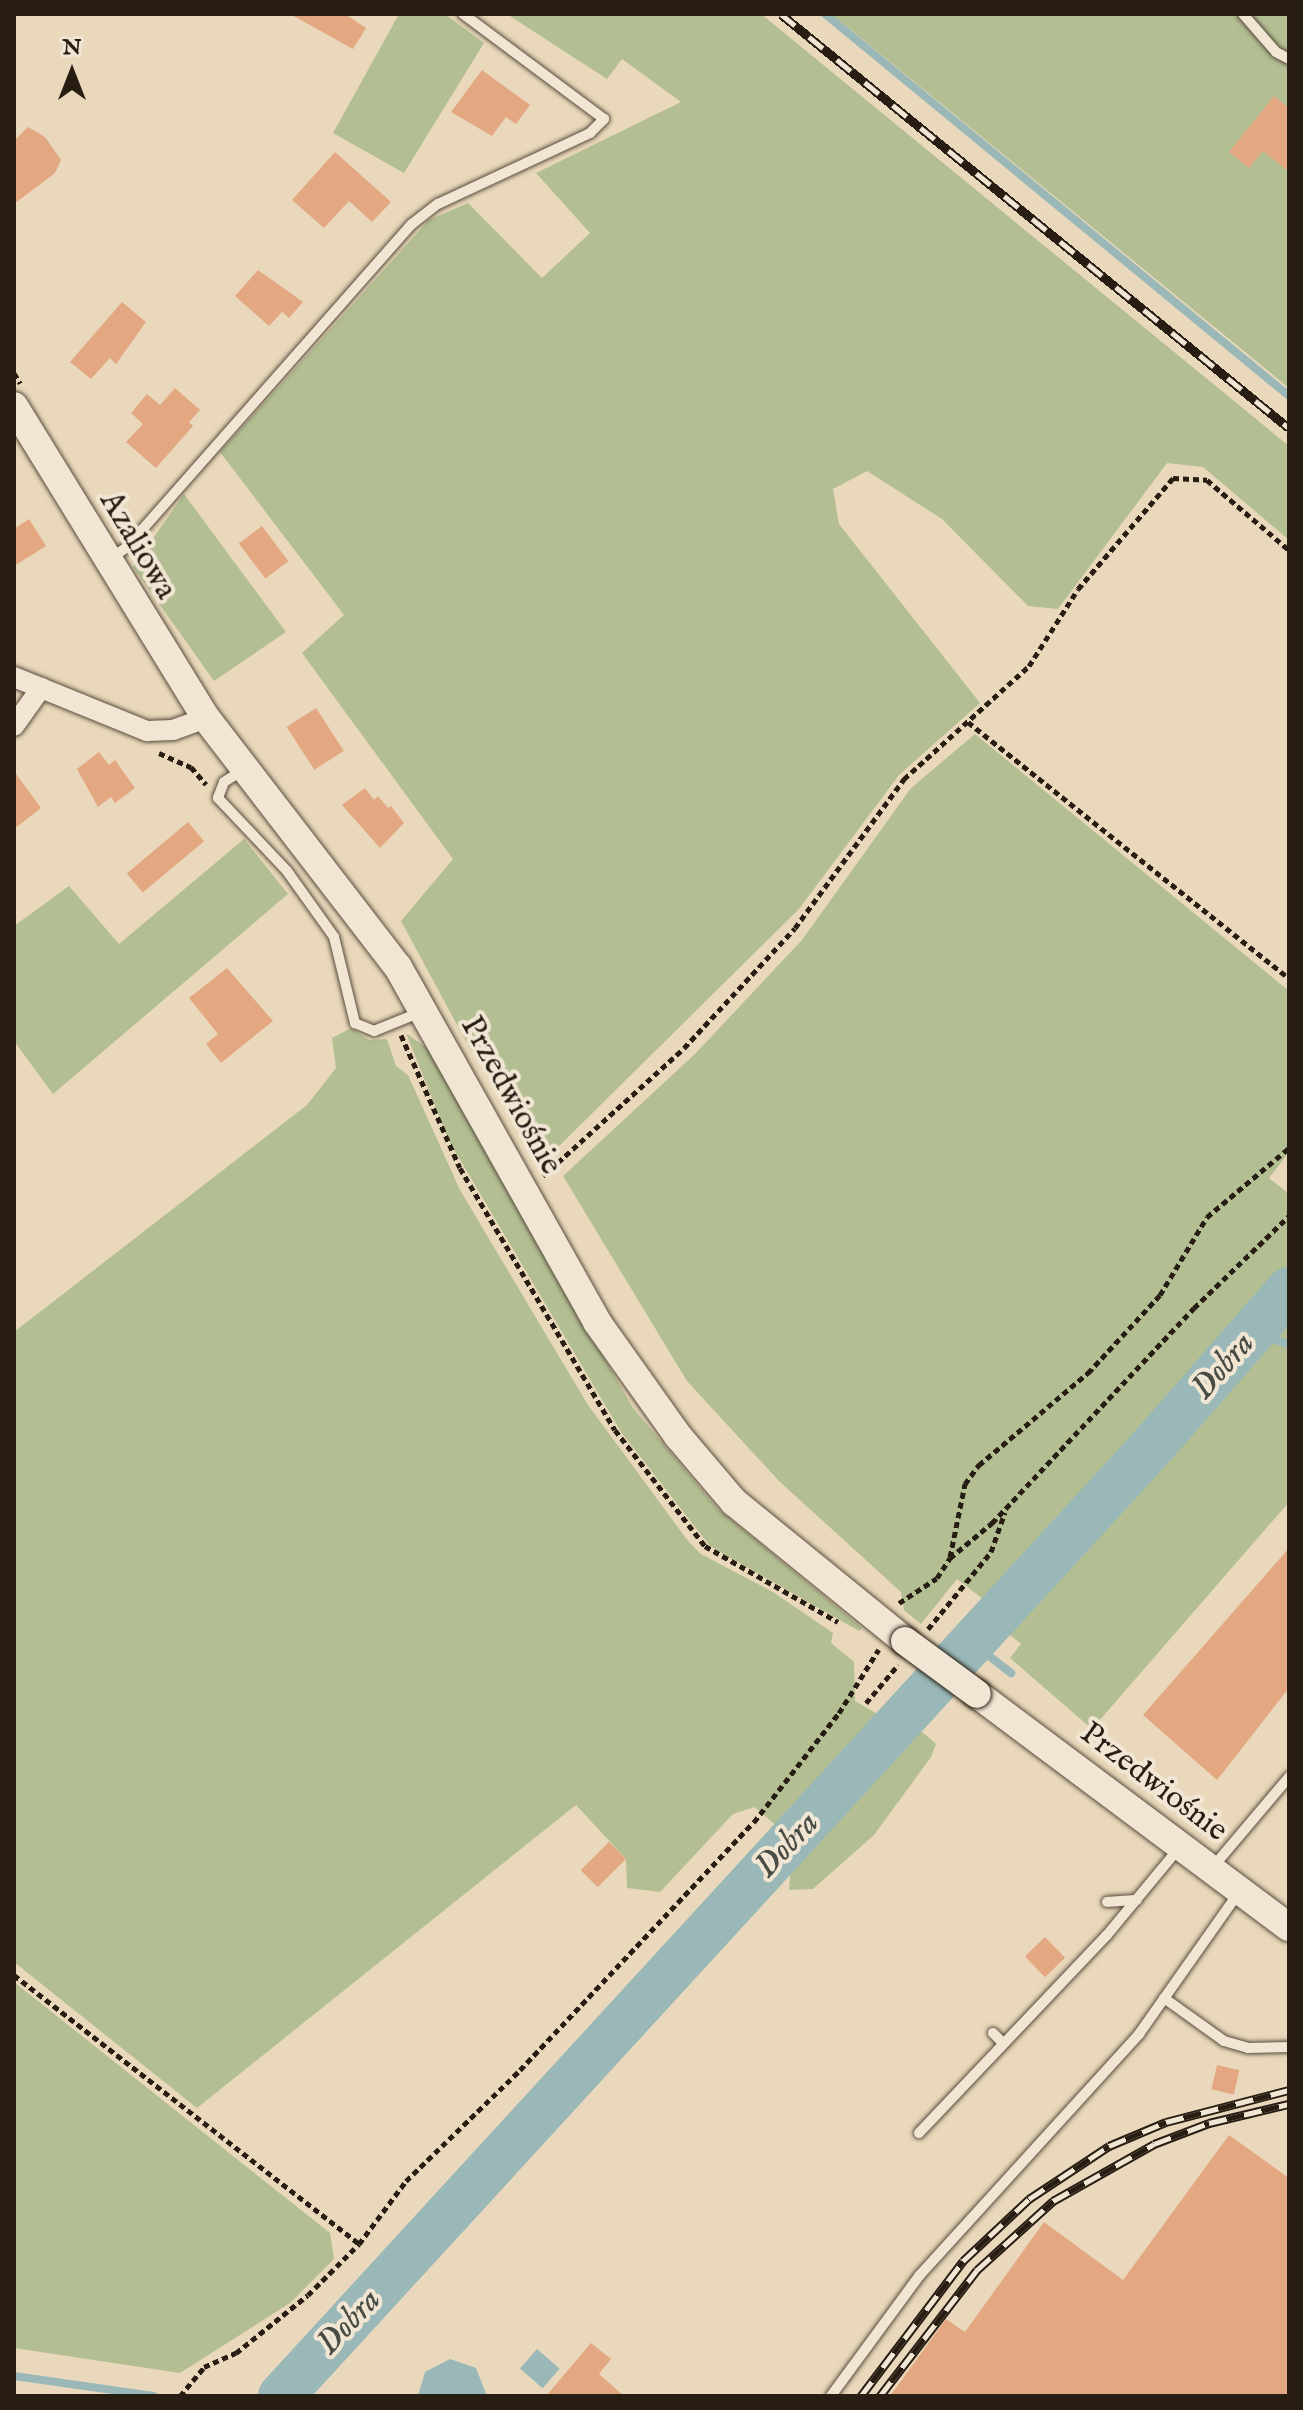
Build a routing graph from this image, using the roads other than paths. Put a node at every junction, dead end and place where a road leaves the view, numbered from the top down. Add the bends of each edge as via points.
1 (463, 14) edge
2 (1243, 14) edge
3 (1289, 59) edge
4 (14, 406) edge
5 (106, 561) junction
6 (14, 677) edge
7 (41, 688) junction
8 (206, 718) junction
9 (14, 726) edge
10 (245, 769) junction
11 (423, 1011) junction
12 (1289, 1777) edge
13 (1181, 1846) junction
14 (1211, 1869) junction
15 (1240, 1891) junction
16 (1137, 1900) junction
17 (1107, 1902) dead end
18 (1289, 1927) edge
19 (1164, 1998) junction
20 (993, 2033) dead end
21 (1003, 2043) junction
22 (1289, 2047) edge
23 (937, 2092) dead end
24 (947, 2100) junction
25 (919, 2133) dead end
26 (831, 2396) edge

1 - 5 lane via 604,119 590,133 438,204 412,224 126,548
2 - 3 lane via 1276,52
4 - 5 street, Azaliowa
5 - 8 street, Azaliowa
6 - 7 street
7 - 8 street via 147,731 173,730
7 - 9 street
8 - 10 street, Przedwiośnie
10 - 11 street, Przedwiośnie via 381,941
10 - 11 lane via 224,782 218,798 287,871 334,937 355,1023 363,1031 374,1031
11 - 13 street, Przedwiośnie, bridge via 597,1322 687,1447 734,1502
12 - 14 lane
13 - 14 street, Przedwiośnie
13 - 16 lane
14 - 15 street, Przedwiośnie
15 - 18 street, Przedwiośnie
15 - 19 lane
16 - 17 lane
16 - 21 lane
19 - 22 lane via 1224,2041 1248,2048
19 - 26 lane via 1139,2034 920,2275
20 - 21 lane
21 - 24 lane
23 - 24 lane
24 - 25 lane

